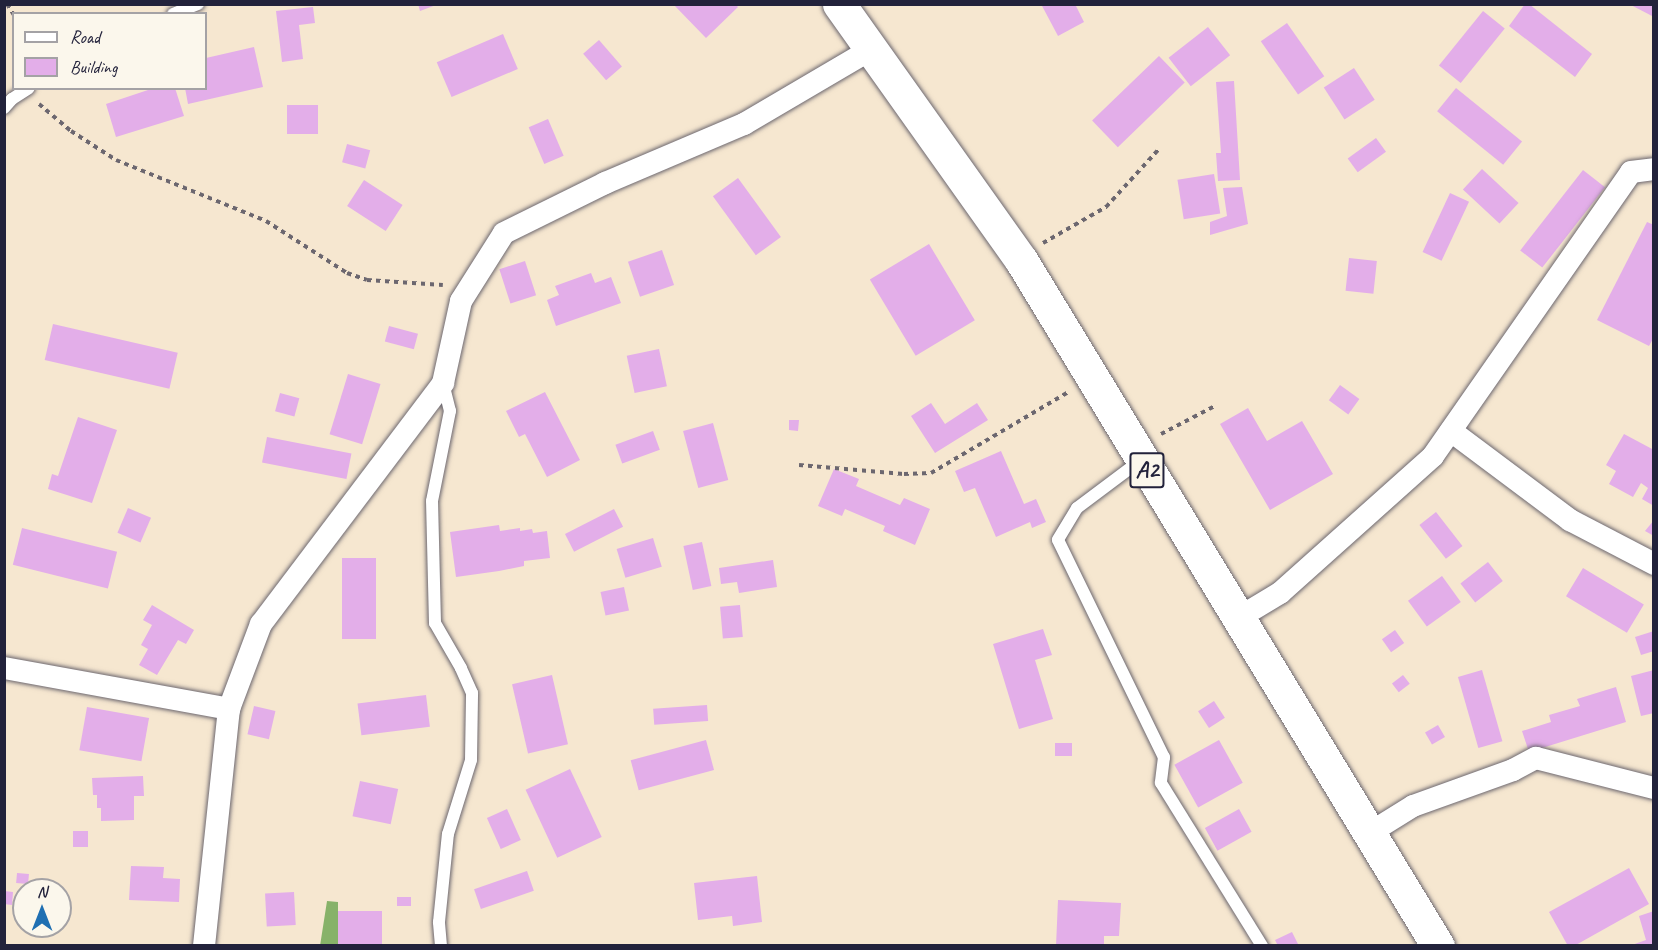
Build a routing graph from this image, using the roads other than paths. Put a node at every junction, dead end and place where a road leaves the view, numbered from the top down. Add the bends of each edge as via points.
1 (198, 4) edge
2 (839, 4) edge
3 (178, 12) edge
4 (872, 49) junction
5 (32, 93) edge
6 (4, 108) edge
7 (1653, 169) edge
8 (443, 383) junction
9 (1451, 430) junction
10 (1138, 454) junction
11 (1653, 564) edge
12 (1240, 617) junction
13 (4, 668) edge
14 (230, 709) junction
15 (1653, 788) edge
16 (1368, 834) junction
17 (204, 945) edge
18 (441, 945) edge
19 (1262, 945) edge
20 (1438, 945) edge

1 - 3 lane
2 - 4 main road, A2
4 - 8 street via 744,124 605,183 504,233 462,301
4 - 10 main road, A2 via 1021,260
5 - 6 lane via 12,99
7 - 9 street via 1631,172
8 - 14 street via 261,624
8 - 18 lane via 450,411 432,501 435,623 472,693 471,760 448,834 439,922
9 - 11 street via 1570,520
9 - 12 street via 1433,456 1289,585
10 - 12 main road, A2
10 - 19 lane via 1077,508 1058,540 1164,757 1161,783
12 - 16 main road, A2
13 - 14 street
14 - 17 street
15 - 16 street via 1536,758 1413,806
16 - 20 main road, A2

